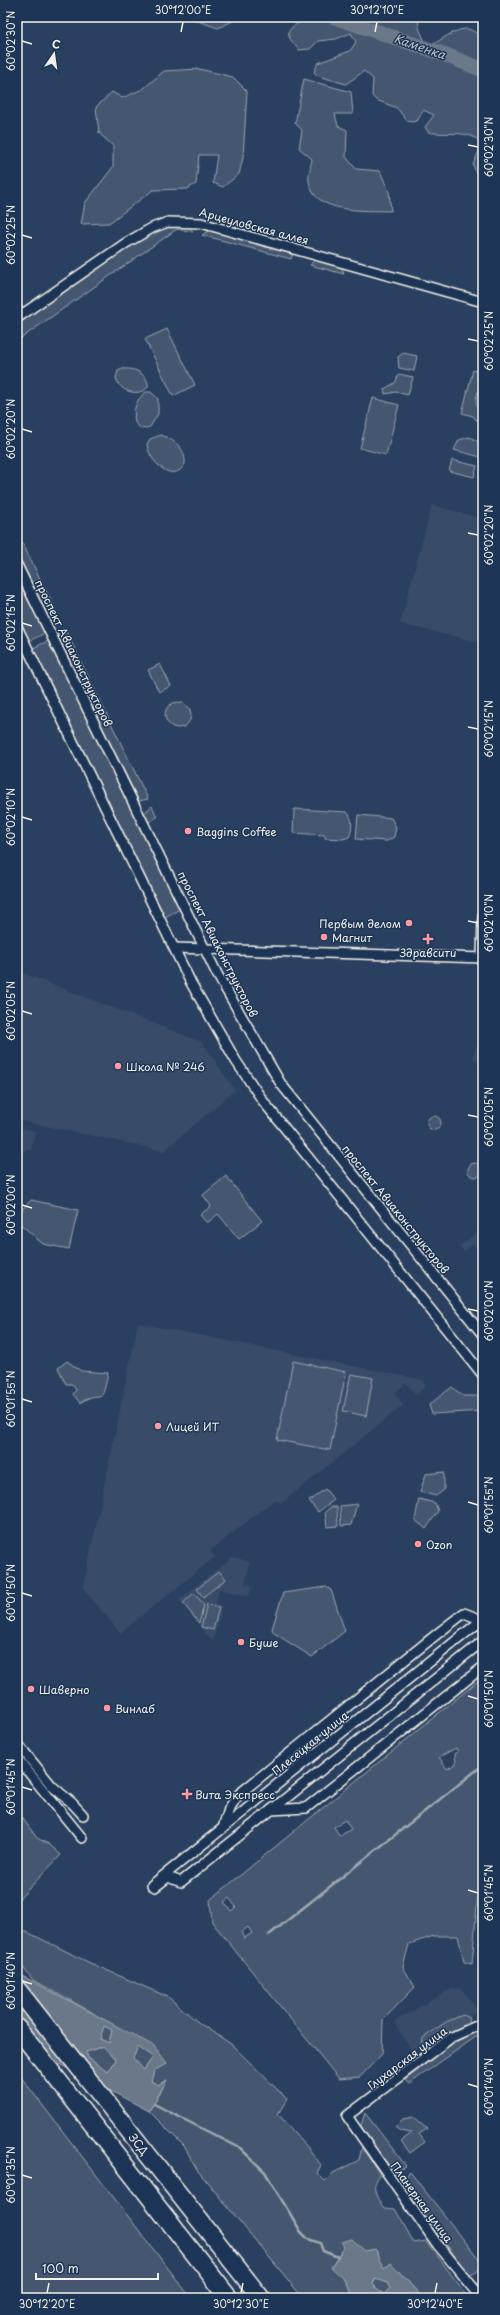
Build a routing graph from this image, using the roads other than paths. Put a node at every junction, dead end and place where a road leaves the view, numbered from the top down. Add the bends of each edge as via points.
1 (483, 302) edge
2 (17, 318) edge
3 (17, 565) edge
4 (17, 627) edge
5 (483, 915) edge
6 (175, 948) junction
7 (206, 949) junction
8 (482, 958) edge
9 (483, 1335) edge
10 (483, 1375) edge
11 (483, 1620) edge
12 (483, 1641) edge
13 (483, 1667) edge
14 (17, 1743) edge
15 (17, 1758) edge
16 (272, 1810) junction
17 (83, 1815) dead end
18 (223, 1828) junction
19 (82, 1838) dead end
20 (17, 1989) edge
21 (483, 2023) edge
22 (17, 2028) edge
23 (347, 2116) joint
24 (229, 2298) edge
25 (261, 2298) edge
26 (482, 2298) edge

1 - 2 street, Арцеуловская аллея via 201,223 185,221 168,222 136,236
3 - 7 street, проспект Авиаконструкторов
4 - 6 street
5 - 8 street
6 - 7 street
6 - 10 street via 215,1024 260,1096
7 - 8 street
7 - 9 street, проспект Авиаконструкторов via 223,986 280,1084
11 - 18 street, Плесецкая улица
11 - 18 street via 464,1613 437,1634 238,1795 229,1809
12 - 16 street, Плесецкая улица
13 - 16 street via 306,1808
14 - 17 street via 52,1786
15 - 19 street
16 - 18 street, Плесецкая улица via 181,1882 168,1877 153,1886
20 - 25 highway, ЗСД
21 - 23 street, Глухарская улица via 452,2037
22 - 24 highway
23 - 26 street, Планерная улица via 437,2244

